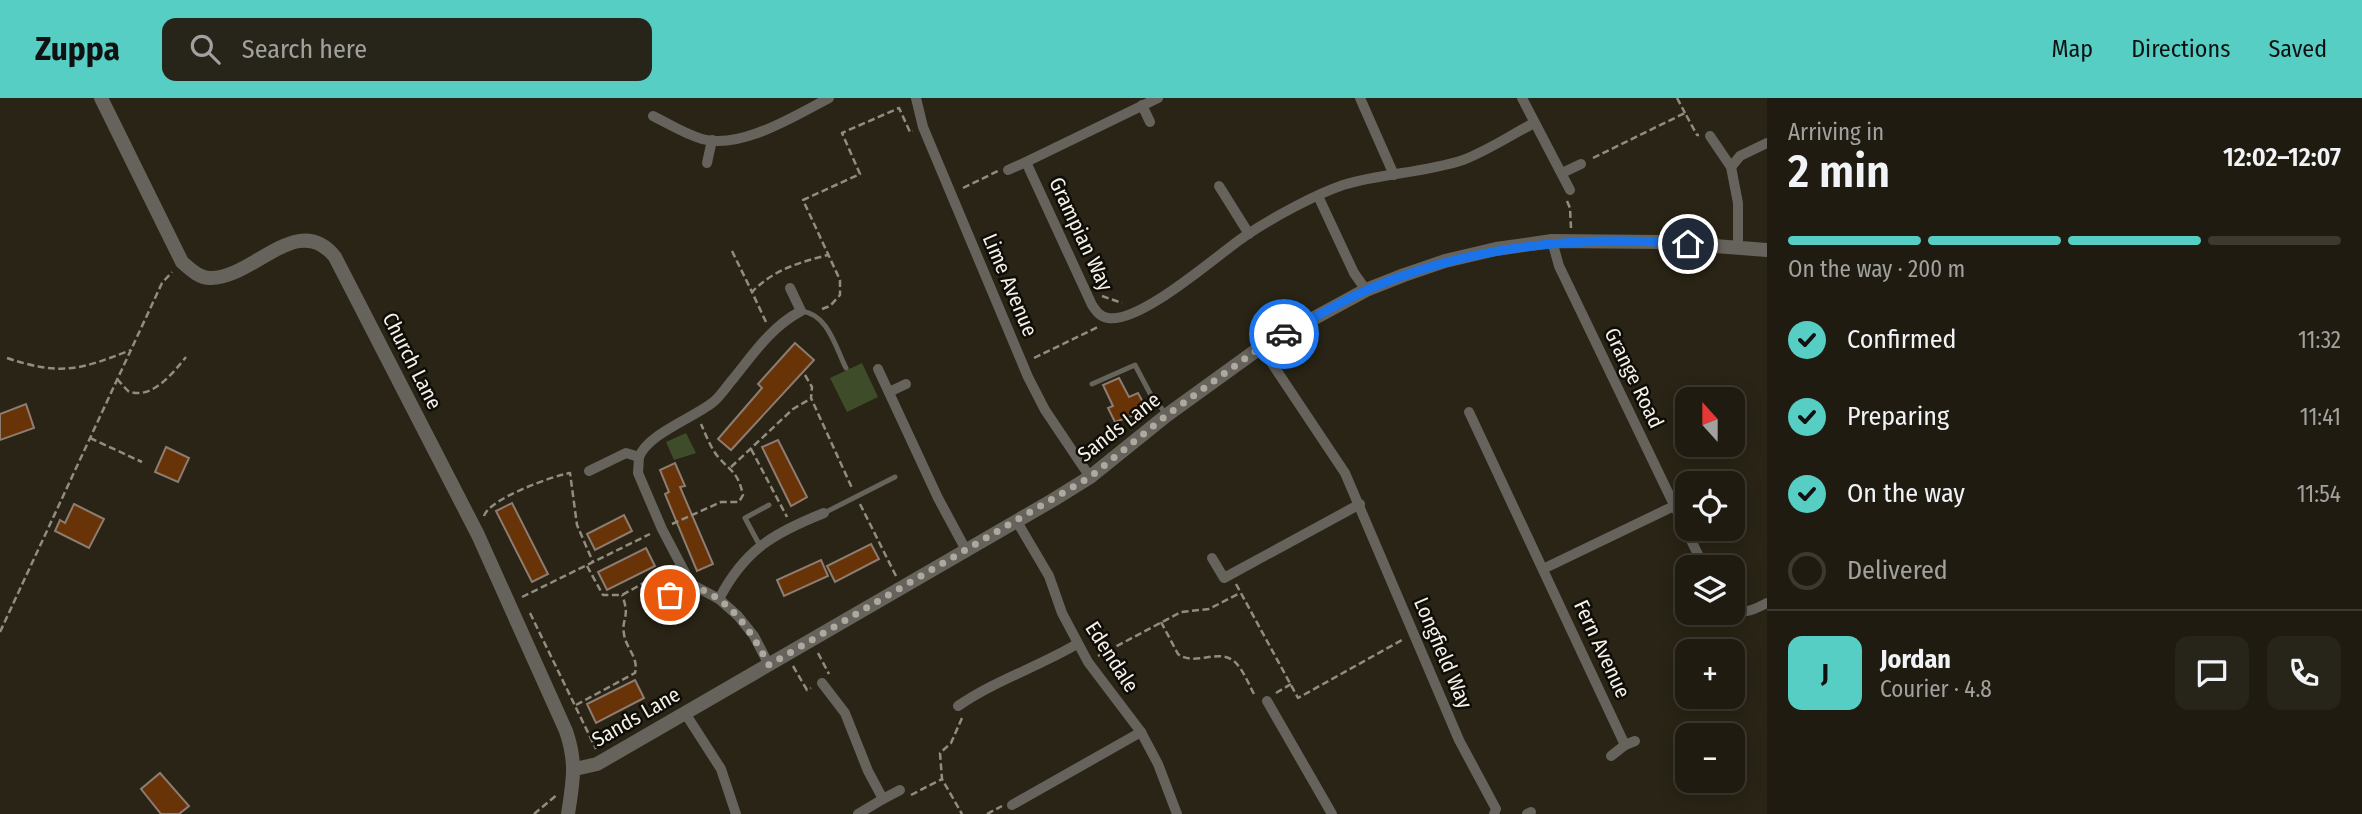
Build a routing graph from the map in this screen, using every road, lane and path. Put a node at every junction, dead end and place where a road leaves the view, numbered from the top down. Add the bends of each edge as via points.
1 (101, 98) edge
2 (829, 98) edge
3 (916, 98) edge
4 (1157, 98) edge
5 (1360, 98) edge
6 (1522, 98) edge
7 (1677, 98) edge
8 (1142, 106) junction
9 (1685, 113) junction
10 (653, 116) dead end
11 (1150, 122) dead end
12 (1534, 123) junction
13 (923, 127) junction
14 (1710, 136) joint
15 (712, 140) junction
16 (1767, 143) edge
17 (1027, 162) junction
18 (707, 163) dead end
19 (1581, 164) joint
20 (1731, 167) junction
21 (1008, 170) joint
22 (1562, 173) junction
23 (1394, 175) junction
24 (1219, 186) dead end
25 (1570, 190) joint
26 (950, 194) junction
27 (1318, 196) junction
28 (1249, 234) junction
29 (1552, 242) junction
30 (1569, 242) junction
31 (1738, 248) junction
32 (1767, 250) edge
33 (732, 251) dead end
34 (182, 262) junction
35 (790, 288) dead end
36 (1085, 290) junction
37 (1366, 290) junction
38 (752, 292) dead end
39 (1138, 309) junction
40 (801, 311) junction
41 (814, 313) junction
42 (1109, 318) junction
43 (1261, 347) junction
44 (131, 350) junction
45 (186, 357) dead end
46 (7, 358) dead end
47 (1022, 364) junction
48 (846, 368) dead end
49 (878, 369) dead end
50 (805, 375) dead end
51 (117, 379) junction
52 (906, 384) dead end
53 (1092, 384) dead end
54 (889, 392) junction
55 (1469, 412) dead end
56 (696, 414) junction
57 (1167, 415) junction
58 (90, 438) junction
59 (751, 449) junction
60 (639, 457) junction
61 (142, 462) dead end
62 (731, 467) junction
63 (589, 471) dead end
64 (895, 477) dead end
65 (1090, 477) junction
66 (769, 505) dead end
67 (1360, 505) junction
68 (1674, 506) junction
69 (824, 513) joint
70 (484, 519) dead end
71 (1016, 520) junction
72 (792, 526) junction
73 (662, 529) junction
74 (761, 546) junction
75 (966, 550) junction
76 (1698, 555) edge
77 (1212, 558) dead end
78 (593, 562) junction
79 (680, 563) junction
80 (587, 565) junction
81 (1543, 569) junction
82 (1231, 575) junction
83 (691, 584) junction
84 (1240, 593) junction
85 (622, 595) junction
86 (522, 597) dead end
87 (719, 599) junction
88 (1767, 603) edge
89 (648, 606) dead end
90 (528, 609) dead end
91 (1745, 611) edge
92 (1161, 622) junction
93 (0, 632) edge
94 (1414, 633) junction
95 (810, 639) junction
96 (1077, 644) junction
97 (786, 654) junction
98 (1088, 662) junction
99 (769, 665) junction
100 (822, 683) junction
101 (1291, 684) junction
102 (1267, 701) junction
103 (575, 705) junction
104 (958, 705) joint
105 (685, 713) junction
106 (1141, 732) junction
107 (596, 749) dead end
108 (1611, 756) dead end
109 (574, 775) junction
110 (942, 779) junction
111 (900, 790) joint
112 (883, 799) junction
113 (1012, 805) dead end
114 (534, 814) edge
115 (568, 814) edge
116 (736, 814) edge
117 (858, 814) edge
118 (962, 814) edge
119 (1177, 814) edge
120 (1332, 814) edge
121 (1494, 814) edge

1 - 34 street
2 - 15 street via 746,136
3 - 13 street, Lime Avenue
4 - 8 street, Grampian Way
5 - 23 street
6 - 12 street
7 - 9 path
8 - 11 street
8 - 17 street, Grampian Way
9 - 14 path via 1697,135
9 - 19 path
10 - 15 street
12 - 22 street
12 - 23 street, Grampian Way via 1466,159
13 - 26 street, Lime Avenue
13 - 41 path via 910,132 899,108 842,133 860,174 803,200 840,281 840,295
14 - 20 street
15 - 18 street
16 - 20 street via 1740,156
17 - 21 street, Grampian Way
17 - 36 street, Grampian Way
19 - 22 street
20 - 31 street via 1738,203
21 - 26 path
22 - 25 street
23 - 27 street, Grampian Way via 1343,185
24 - 28 street
25 - 30 path via 1563,194 1570,208
26 - 47 street, Lime Avenue
27 - 28 street, Grampian Way
27 - 37 street
28 - 39 street, Grampian Way via 1182,285
29 - 30 street, Sands Lane
29 - 37 street, Sands Lane via 1445,261
29 - 68 street, Grange Road
30 - 31 street, Sands Lane
31 - 32 street, Sands Lane
33 - 38 path
34 - 44 path via 162,283
34 - 109 street, Church Lane via 195,274 224,276 297,241 312,239 335,257 478,535 566,731
35 - 40 street
36 - 39 path
36 - 42 street, Grampian Way via 1099,315
37 - 43 street, Sands Lane
39 - 42 street, Grampian Way
40 - 41 lane
40 - 56 street via 772,329 715,401
41 - 48 lane via 825,323
42 - 47 path
43 - 57 street, Sands Lane
43 - 67 street, Longfield Way via 1328,443
44 - 46 path via 68,370 33,367
44 - 51 path
45 - 51 path via 159,385 141,393 128,391
47 - 65 street, Lime Avenue via 1045,410
49 - 54 street
50 - 59 path via 812,387 811,398
51 - 58 path
52 - 54 street
53 - 57 lane via 1135,365
54 - 75 street
55 - 81 street, Fern Avenue
56 - 60 street via 652,438
56 - 62 path via 719,458
57 - 65 street, Sands Lane
58 - 61 path
58 - 93 path
59 - 62 path
59 - 72 path
60 - 63 street via 626,453
60 - 73 street via 638,473
62 - 73 path via 743,495 739,502 721,502
64 - 69 lane
65 - 71 street, Sands Lane
66 - 74 lane via 745,517
67 - 82 street
67 - 94 street, Longfield Way
68 - 76 street, Grange Road
68 - 81 street
69 - 72 street
70 - 78 path via 493,504 570,472 577,525
71 - 75 street, Sands Lane
71 - 96 street, Edendale via 1049,576
72 - 74 street
73 - 78 path
73 - 79 street
74 - 87 street via 733,573
75 - 95 street, Sands Lane
77 - 82 street via 1224,578
78 - 80 path
79 - 83 street
79 - 85 path
80 - 85 path via 603,596
80 - 86 path
81 - 108 street, Fern Avenue via 1630,743
82 - 84 path
83 - 87 street
83 - 89 lane
84 - 92 path via 1209,609 1181,612
84 - 101 path
85 - 103 path via 628,610 623,633 637,664 635,673
87 - 99 street via 754,636
88 - 91 street
90 - 103 path
92 - 98 path
92 - 102 path via 1178,654 1193,660 1228,657 1258,701
94 - 101 path via 1298,698
94 - 121 street, Longfield Way via 1459,740 1496,808
95 - 97 street, Sands Lane
95 - 100 path via 830,673
96 - 98 street, Edendale
96 - 104 street
97 - 99 street, Sands Lane
97 - 100 path via 807,690
98 - 106 street, Edendale
99 - 105 street, Sands Lane
100 - 112 street via 845,713
101 - 102 path
102 - 120 street
103 - 107 path
104 - 110 path via 962,718 951,743 940,753
105 - 109 street, Sands Lane
105 - 116 street via 720,769
106 - 113 street
106 - 119 street, Edendale
109 - 114 path
109 - 115 street, Church Lane
110 - 111 path via 910,796
110 - 118 path
111 - 112 street
112 - 117 street

